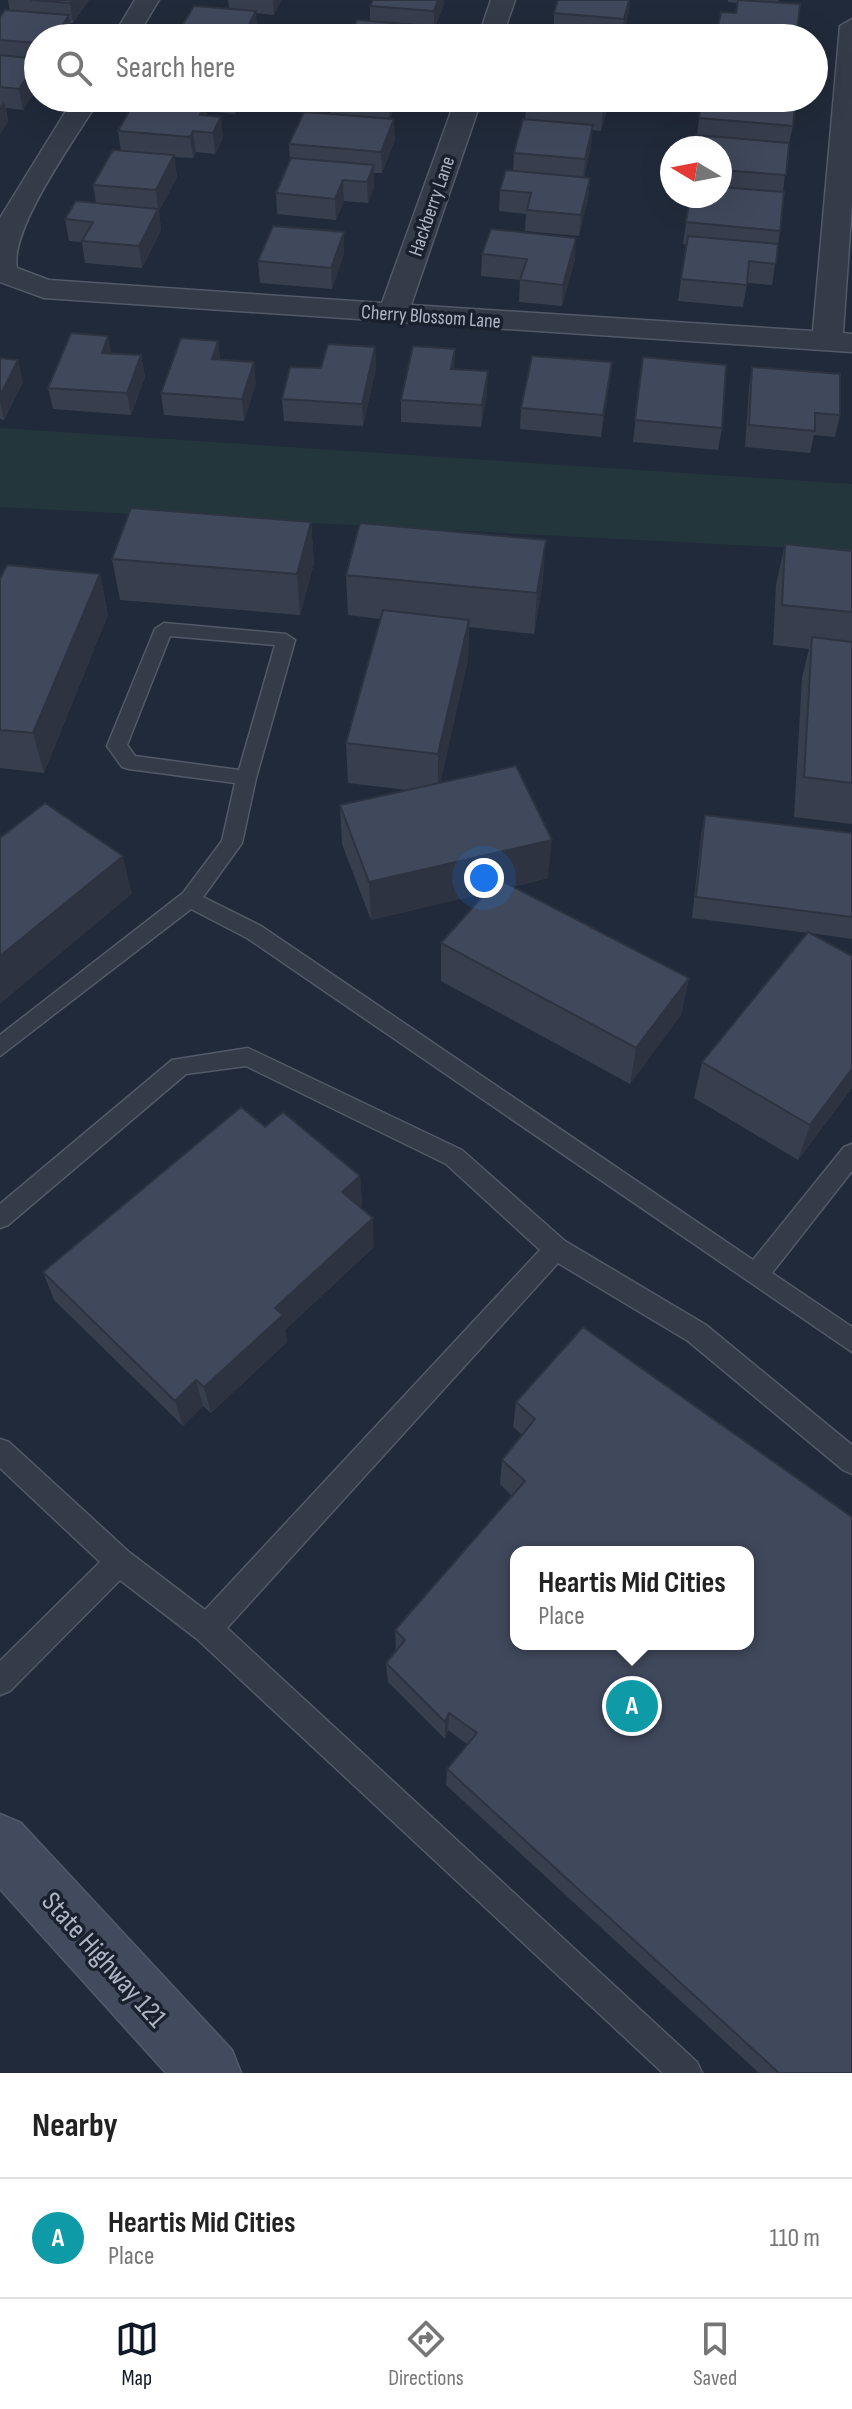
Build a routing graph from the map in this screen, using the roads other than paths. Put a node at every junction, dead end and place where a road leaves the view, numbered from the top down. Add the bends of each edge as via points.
1 (147, 0) edge
2 (503, 0) edge
3 (132, 24) edge
4 (495, 24) edge
5 (852, 26) edge
6 (79, 112) edge
7 (464, 112) edge
8 (4, 264) edge
9 (393, 314) junction
10 (840, 343) edge
11 (246, 778) junction
12 (190, 899) junction
13 (0, 1047) edge
14 (852, 1154) edge
15 (0, 1218) edge
16 (556, 1249) junction
17 (756, 1275) junction
18 (852, 1341) edge
19 (0, 1451) edge
20 (852, 1461) edge
21 (119, 1562) junction
22 (207, 1629) junction
23 (0, 1681) edge
24 (0, 1844) edge
25 (209, 2073) edge
26 (686, 2073) edge

1 - 3 street
2 - 4 street
5 - 10 street
6 - 8 street via 7,230
7 - 9 street, Hackberry Lane
8 - 9 street, Cherry Blossom Lane via 44,289
9 - 10 street, Cherry Blossom Lane
11 - 11 lane via 129,762 117,746 164,629 286,640
11 - 12 lane via 232,843
12 - 13 lane
12 - 17 lane via 254,932
14 - 17 lane
15 - 16 lane via 180,1066 248,1057 454,1157
16 - 20 lane via 697,1333
16 - 22 lane
17 - 18 lane
19 - 21 lane
21 - 22 lane
21 - 23 lane
22 - 26 lane
24 - 25 main road, State Highway 121

